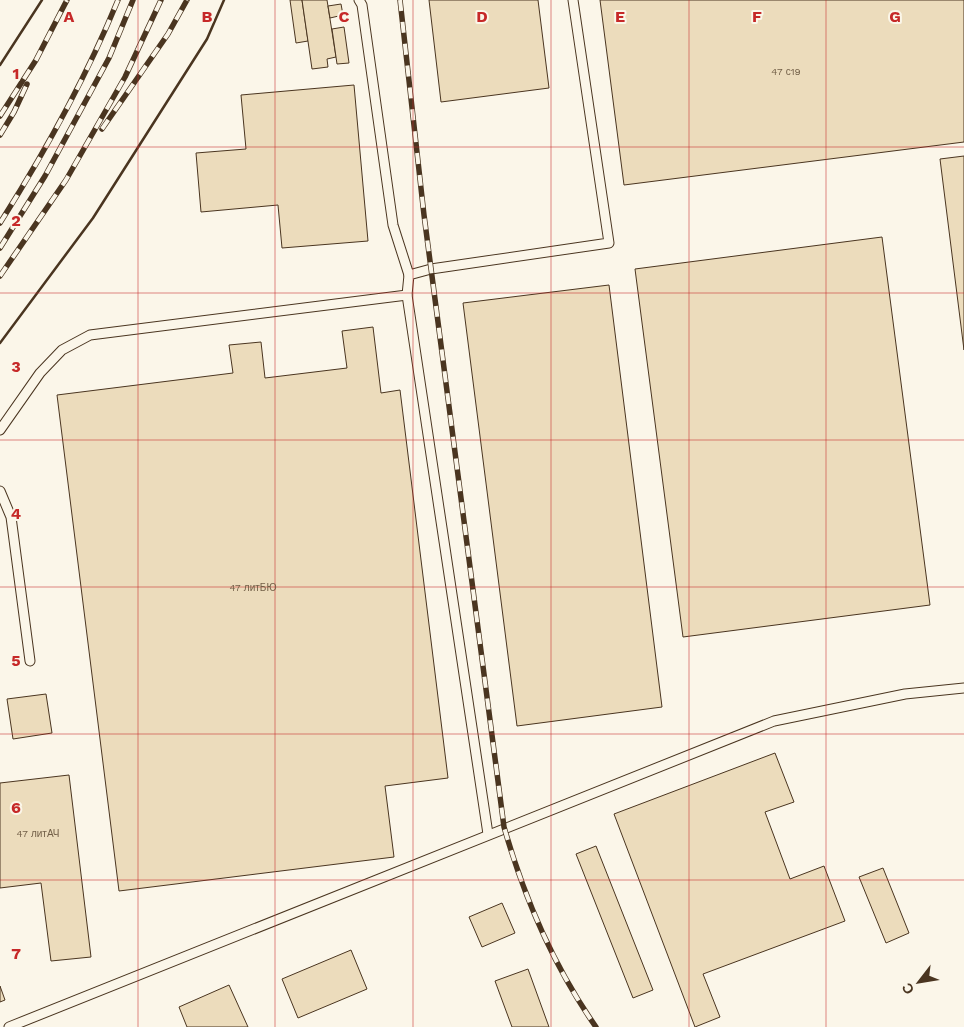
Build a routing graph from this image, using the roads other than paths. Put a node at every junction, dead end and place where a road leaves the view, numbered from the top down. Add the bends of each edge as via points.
1 (359, 0) edge
2 (573, 0) edge
3 (409, 275) junction
4 (407, 295) junction
5 (0, 430) edge
6 (0, 491) edge
7 (30, 661) dead end
8 (964, 688) edge
9 (488, 834) junction
10 (9, 1027) edge

1 - 3 lane via 393,225
2 - 3 lane via 609,243
3 - 4 lane
4 - 5 lane via 90,335 62,350 40,373
4 - 9 lane
6 - 7 lane via 11,517
8 - 9 lane via 905,694 774,721
9 - 10 lane

